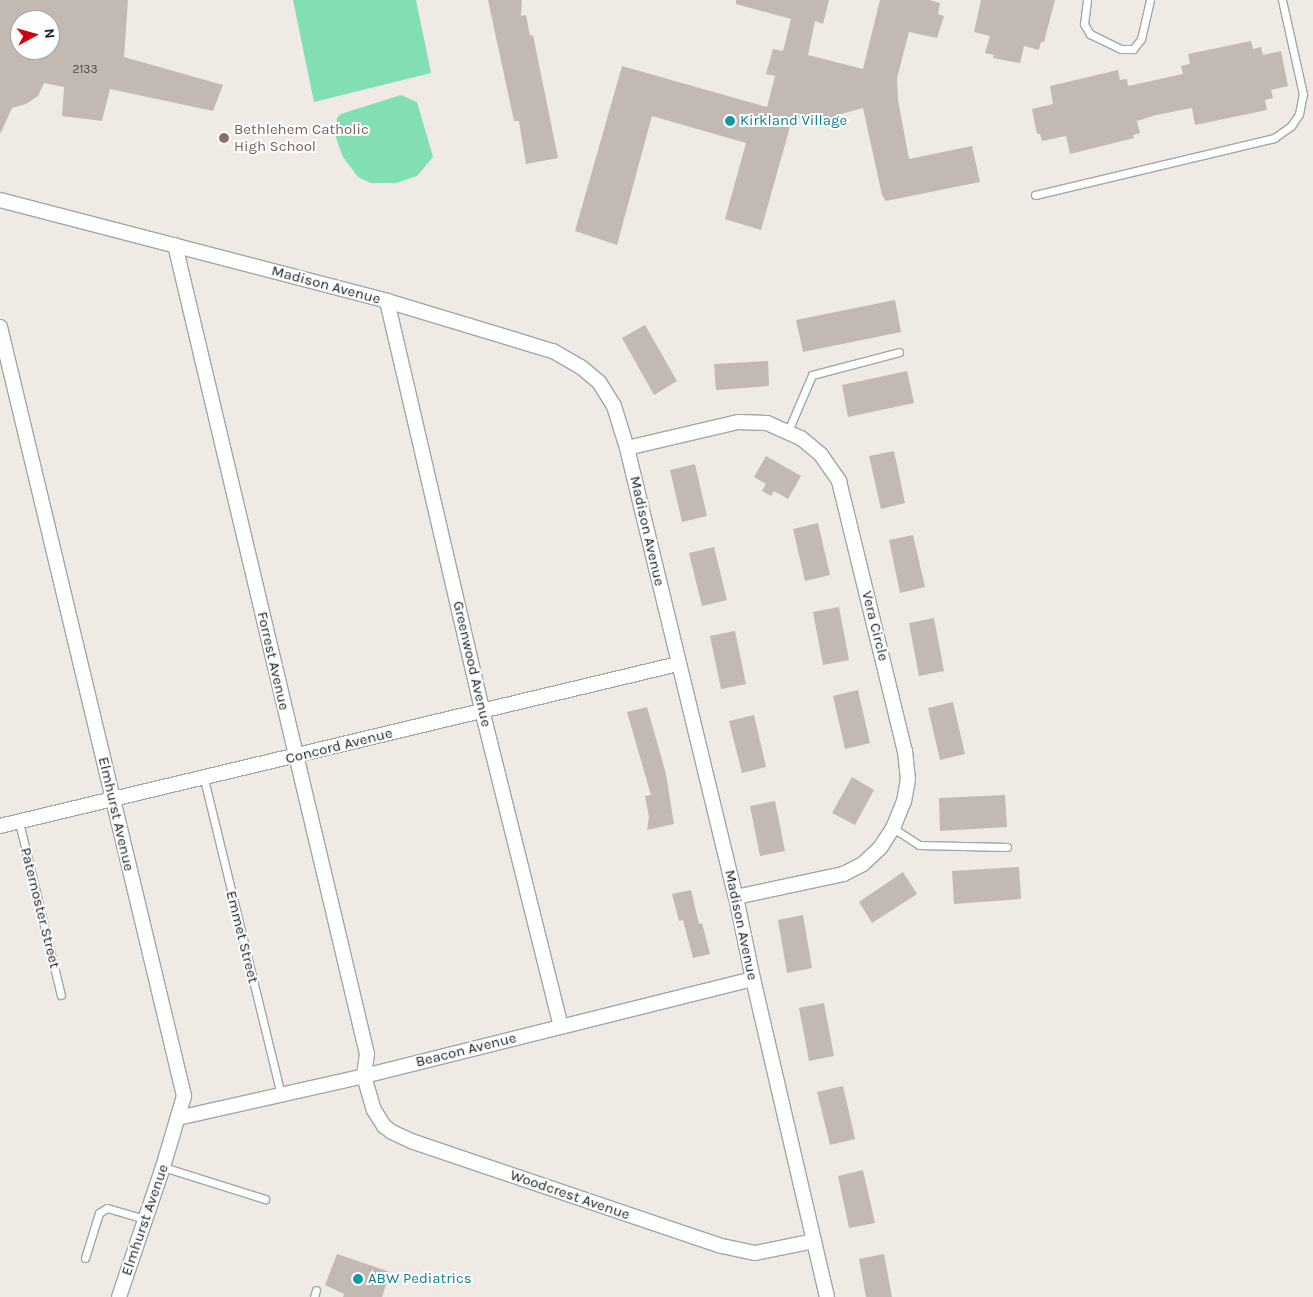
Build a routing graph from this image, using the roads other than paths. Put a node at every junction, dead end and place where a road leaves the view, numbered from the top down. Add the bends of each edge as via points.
1 (1087, 0) edge
2 (1150, 0) edge
3 (1282, 0) edge
4 (1035, 195) dead end
5 (0, 200) edge
6 (175, 246) junction
7 (388, 301) junction
8 (0, 327) edge
9 (899, 352) dead end
10 (788, 431) junction
11 (627, 448) junction
12 (678, 664) junction
13 (482, 710) junction
14 (296, 756) junction
15 (204, 779) junction
16 (113, 799) junction
17 (19, 822) junction
18 (0, 826) edge
19 (894, 828) junction
20 (1007, 847) dead end
21 (736, 897) junction
22 (753, 979) junction
23 (61, 995) dead end
24 (561, 1026) junction
25 (364, 1076) junction
26 (281, 1096) junction
27 (178, 1118) junction
28 (163, 1167) junction
29 (265, 1199) dead end
30 (145, 1219) junction
31 (814, 1241) junction
32 (86, 1258) dead end
33 (119, 1297) edge
34 (827, 1297) edge

1 - 2 lane via 1084,24 1090,34 1121,50 1134,50 1141,39
3 - 4 lane via 1303,103 1291,126 1274,138
5 - 6 street, Madison Avenue
6 - 7 street, Madison Avenue
6 - 14 street, Forrest Avenue
7 - 11 street, Madison Avenue via 553,351 581,367 599,382 614,406
7 - 13 street, Greenwood Avenue
8 - 16 street, Elmhurst Avenue
9 - 10 lane via 812,375
10 - 11 street, Vera Circle via 768,423 738,422
10 - 19 street, Vera Circle via 821,455 839,481 905,751 908,779
11 - 12 street, Madison Avenue
12 - 13 street, Concord Avenue
12 - 21 street, Madison Avenue
13 - 14 street, Concord Avenue
13 - 24 street, Greenwood Avenue
14 - 15 street, Concord Avenue
14 - 25 street, Forrest Avenue via 368,1054
15 - 16 street, Concord Avenue
15 - 26 lane, Emmet Street
16 - 17 street, Concord Avenue
16 - 27 street, Elmhurst Avenue via 184,1096
17 - 18 street, Concord Avenue
17 - 23 lane, Paternoster Street
19 - 20 lane via 918,845
19 - 21 street, Vera Circle via 863,864 842,874
21 - 22 street, Madison Avenue
22 - 24 street, Beacon Avenue
22 - 31 street, Madison Avenue
24 - 25 street, Beacon Avenue
25 - 26 street, Beacon Avenue
25 - 31 street, Woodcrest Avenue via 374,1110 384,1126 411,1141 722,1246 755,1253
26 - 27 street, Beacon Avenue
27 - 28 street, Elmhurst Avenue
28 - 29 lane
28 - 30 street, Elmhurst Avenue
30 - 32 lane via 107,1208 99,1213
30 - 33 street, Elmhurst Avenue
31 - 34 street, Madison Avenue

